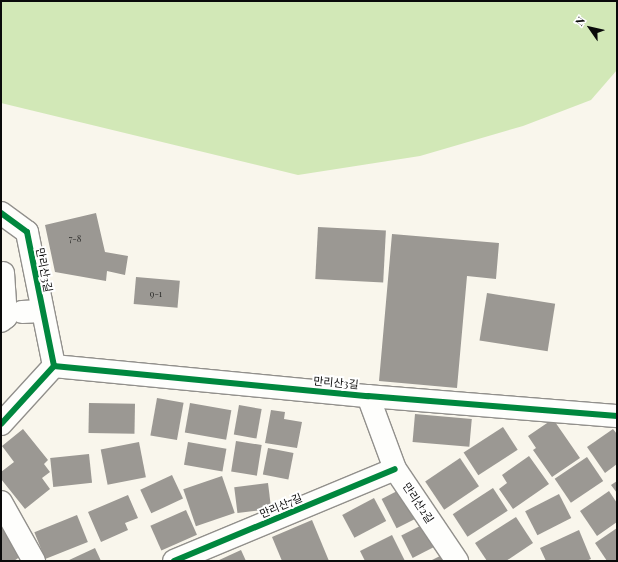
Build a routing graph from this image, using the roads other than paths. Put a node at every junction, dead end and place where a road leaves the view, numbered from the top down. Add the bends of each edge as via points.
1 (1, 213) edge
2 (3, 273) dead end
3 (1, 321) edge
4 (54, 366) junction
5 (368, 396) junction
6 (617, 416) edge
7 (1, 424) edge
8 (395, 469) junction
9 (1, 502) edge
10 (34, 561) edge
11 (174, 561) edge
12 (457, 561) edge

1 - 4 street, 만리산3길 via 27,232 32,312
2 - 3 street via 6,317
4 - 5 street, 만리산3길
4 - 7 street
5 - 6 street, 만리산3길
5 - 8 street, 만리산2길
8 - 11 street, 만리산7길
8 - 12 street, 만리산2길
9 - 10 street

